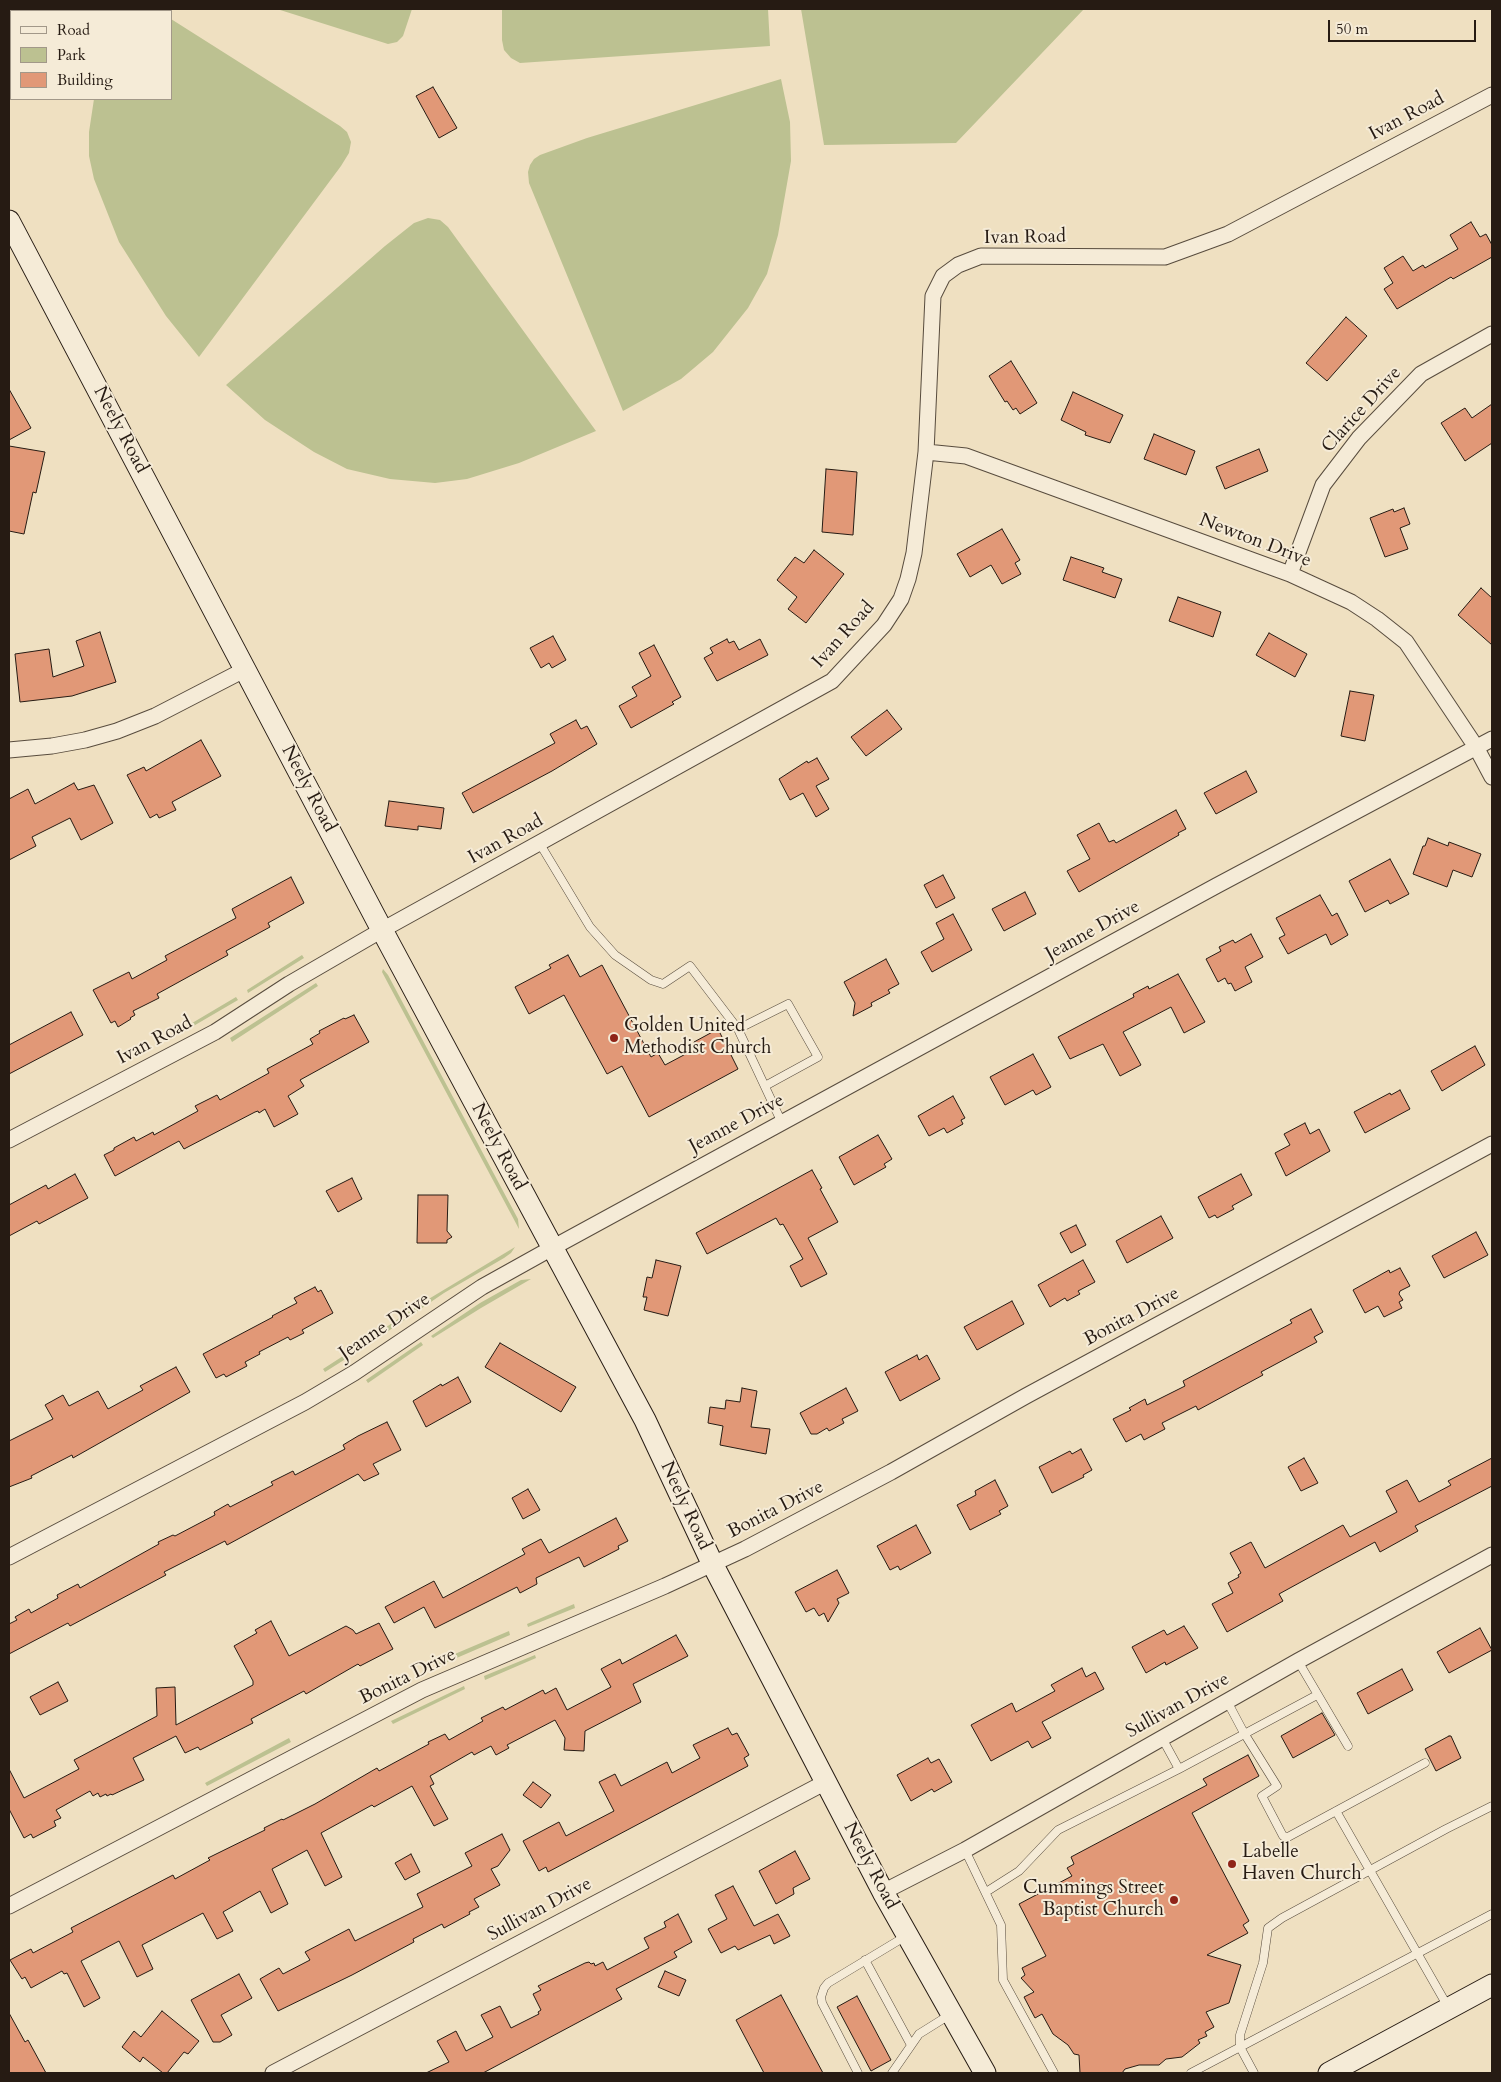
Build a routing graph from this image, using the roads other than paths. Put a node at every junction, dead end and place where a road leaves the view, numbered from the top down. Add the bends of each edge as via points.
1 (1492, 95) edge
2 (10, 225) edge
3 (1492, 334) edge
4 (926, 452) junction
5 (1290, 574) junction
6 (246, 669) junction
7 (1492, 738) edge
8 (1476, 747) junction
9 (9, 750) edge
10 (1492, 776) edge
11 (540, 844) junction
12 (382, 930) junction
13 (738, 1028) junction
14 (765, 1086) junction
15 (782, 1124) junction
16 (9, 1140) edge
17 (1492, 1144) edge
18 (552, 1248) junction
19 (1492, 1555) edge
20 (9, 1558) edge
21 (713, 1565) junction
22 (1298, 1661) junction
23 (1317, 1695) junction
24 (1227, 1701) junction
25 (1244, 1733) junction
26 (1162, 1738) junction
27 (1348, 1746) dead end
28 (1425, 1763) dead end
29 (1179, 1769) junction
30 (826, 1782) junction
31 (1492, 1806) edge
32 (1336, 1812) junction
33 (965, 1850) junction
34 (1370, 1870) junction
35 (883, 1892) junction
36 (986, 1892) junction
37 (9, 1906) edge
38 (1492, 1914) edge
39 (907, 1935) junction
40 (1418, 1952) junction
41 (865, 1960) junction
42 (1492, 1985) edge
43 (1449, 2008) junction
44 (952, 2014) junction
45 (911, 2045) junction
46 (1240, 2047) junction
47 (273, 2073) edge
48 (858, 2073) edge
49 (892, 2073) edge
50 (985, 2073) edge
51 (1054, 2073) edge
52 (1191, 2073) edge
53 (1254, 2073) edge
54 (1328, 2073) edge

1 - 4 street, Ivan Road via 1228,234 1165,256 981,256 958,265 943,276 934,296
2 - 6 street, Neely Road
3 - 5 street, Clarice Drive via 1421,374 1358,438 1324,485
4 - 5 street, Newton Drive via 966,456
4 - 11 street, Ivan Road via 914,553 901,599 873,638 832,681
5 - 8 street, Newton Drive via 1351,602 1406,642
6 - 9 street via 155,716 116,731 52,746
6 - 12 street, Neely Road
7 - 8 street, Jeanne Drive
8 - 10 street, Newton Drive
8 - 15 street, Jeanne Drive
11 - 12 street, Ivan Road
11 - 13 lane via 590,927 615,955 651,980 663,984 690,966
12 - 16 street, Ivan Road via 215,1032
12 - 18 street, Neely Road
13 - 14 lane
13 - 14 lane via 788,1004 818,1057
14 - 15 lane
15 - 18 street, Jeanne Drive
17 - 21 street, Bonita Drive via 891,1472
18 - 20 street, Jeanne Drive via 482,1287 305,1402
18 - 21 street, Neely Road via 645,1420
19 - 22 street, Sullivan Drive
21 - 30 street, Neely Road
21 - 37 street, Bonita Drive via 422,1690
22 - 23 lane
22 - 24 street, Sullivan Drive
23 - 25 lane
23 - 27 lane
24 - 25 lane
24 - 26 street, Sullivan Drive
25 - 29 lane
25 - 32 lane via 1277,1786 1262,1796 1283,1836 1288,1837
26 - 29 lane
26 - 33 street, Sullivan Drive
28 - 32 lane
29 - 36 lane via 1058,1830 1019,1871
30 - 35 street, Neely Road
30 - 47 street, Sullivan Drive
31 - 34 lane
32 - 34 lane
33 - 35 street, Sullivan Drive
33 - 36 lane
34 - 40 lane
34 - 46 lane via 1268,1928 1263,1964 1240,2035
35 - 39 street, Neely Road
36 - 51 lane via 1001,1925 1002,1980
38 - 40 lane
39 - 41 lane
39 - 44 street, Neely Road
40 - 43 lane
40 - 46 lane
41 - 45 lane
41 - 48 lane via 828,1983 821,1997
42 - 43 street
43 - 54 street
44 - 45 lane via 926,2028
44 - 50 street, Neely Road
45 - 49 lane
46 - 52 lane
46 - 53 lane

